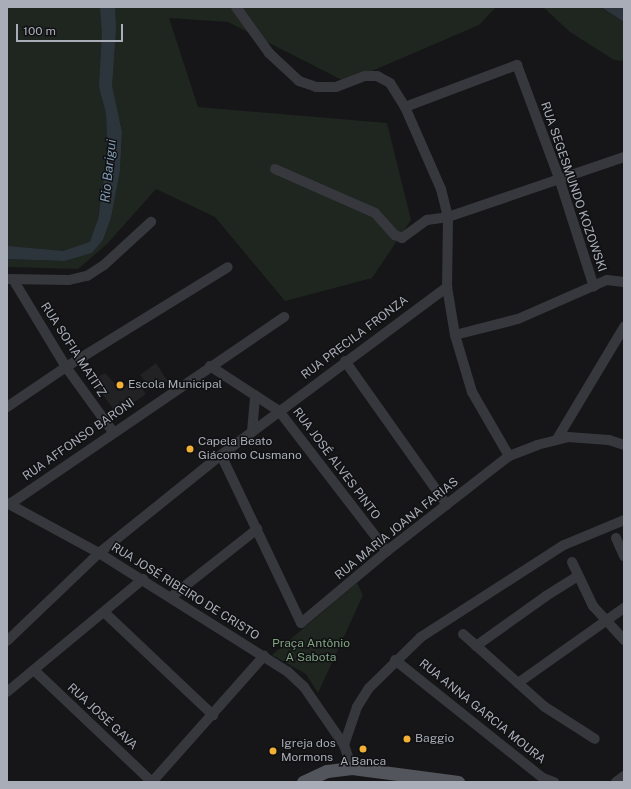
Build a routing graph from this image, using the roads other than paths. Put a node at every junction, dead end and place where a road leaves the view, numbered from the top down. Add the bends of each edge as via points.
1 (236, 7) edge
2 (404, 107) junction
3 (624, 157) edge
4 (275, 168) dead end
5 (559, 178) junction
6 (448, 217) junction
7 (151, 222) dead end
8 (228, 268) dead end
9 (10, 280) edge
10 (624, 282) edge
11 (447, 286) junction
12 (594, 287) junction
13 (284, 317) dead end
14 (624, 327) edge
15 (455, 335) junction
16 (345, 361) junction
17 (210, 366) junction
18 (66, 367) junction
19 (255, 395) junction
20 (7, 407) edge
21 (280, 411) junction
22 (113, 432) junction
23 (252, 432) junction
24 (557, 439) junction
25 (624, 445) edge
26 (221, 455) junction
27 (509, 456) junction
28 (8, 504) edge
29 (447, 505) junction
30 (624, 520) edge
31 (257, 529) junction
32 (616, 538) dead end
33 (387, 551) junction
34 (100, 554) junction
35 (624, 556) edge
36 (572, 562) dead end
37 (578, 576) junction
38 (143, 579) junction
39 (171, 597) junction
40 (624, 608) edge
41 (105, 613) junction
42 (605, 622) junction
43 (463, 634) dead end
44 (624, 640) edge
45 (7, 641) edge
46 (476, 646) junction
47 (264, 656) junction
48 (395, 660) junction
49 (35, 671) junction
50 (518, 683) junction
51 (7, 692) edge
52 (213, 715) junction
53 (595, 739) dead end
54 (344, 745) junction
55 (352, 768) junction
56 (624, 776) edge
57 (152, 782) edge
58 (303, 782) edge
59 (458, 782) edge
60 (554, 782) edge
61 (616, 782) edge

1 - 2 street via 269,53 299,80 316,87 336,87 365,76 377,76 390,83
2 - 5 street, RUA SEGESMUNDO KOZOWSKI via 517,65
2 - 6 street via 441,189
3 - 5 street
4 - 6 street via 375,213 395,235 402,238 427,220
5 - 6 street
5 - 12 street, RUA SEGESMUNDO KOZOWSKI
6 - 11 street
7 - 9 street via 104,265 87,276 69,280
8 - 18 street
9 - 18 street, RUA SOFIA MATITZ
10 - 12 street, RUA SEGESMUNDO KOZOWSKI via 614,279
11 - 15 street
11 - 16 street, RUA PRECILA FRONZA
12 - 15 street via 518,319
13 - 17 street, RUA AFFONSO BARONI
14 - 24 street
15 - 27 street via 472,392
16 - 21 street, RUA PRECILA FRONZA
16 - 29 street
17 - 19 street, RUA JOSÉ ALVES PINTO
17 - 22 street, RUA AFFONSO BARONI
18 - 20 street
18 - 22 street, RUA SOFIA MATITZ
19 - 21 street, RUA JOSÉ ALVES PINTO
19 - 23 street
21 - 23 street, RUA PRECILA FRONZA
21 - 33 street, RUA JOSÉ ALVES PINTO
22 - 28 street, RUA AFFONSO BARONI
23 - 26 street, RUA PRECILA FRONZA
24 - 25 street via 609,440
24 - 27 street, RUA MARIA JOANA FARIAS
26 - 31 street
26 - 34 street, RUA PRECILA FRONZA
27 - 29 street, RUA MARIA JOANA FARIAS
28 - 34 street, RUA JOSÉ RIBEIRO DE CRISTO
29 - 33 street, RUA MARIA JOANA FARIAS
30 - 48 street via 564,545 421,637
31 - 33 street, RUA MARIA JOANA FARIAS via 301,623
31 - 39 street
32 - 35 street
34 - 38 street, RUA JOSÉ RIBEIRO DE CRISTO
34 - 45 street, RUA PRECILA FRONZA
36 - 37 street
37 - 42 street via 593,606
37 - 46 street
38 - 39 street, RUA JOSÉ RIBEIRO DE CRISTO
38 - 41 street
39 - 47 street, RUA JOSÉ RIBEIRO DE CRISTO
40 - 42 street
41 - 49 street
41 - 52 street
42 - 44 street
42 - 50 street
43 - 46 street
46 - 50 street
47 - 52 street
47 - 54 street, RUA JOSÉ RIBEIRO DE CRISTO via 288,672 304,687
48 - 54 street via 369,688 357,707
48 - 60 street, RUA ANNA GARCIA MOURA via 542,778
49 - 51 street
49 - 57 street, RUA JOSÉ GAVA
50 - 53 street via 545,707
52 - 57 street
54 - 55 street, RUA JOSÉ RIBEIRO DE CRISTO
55 - 58 main road via 327,771
55 - 59 main road
56 - 61 street

